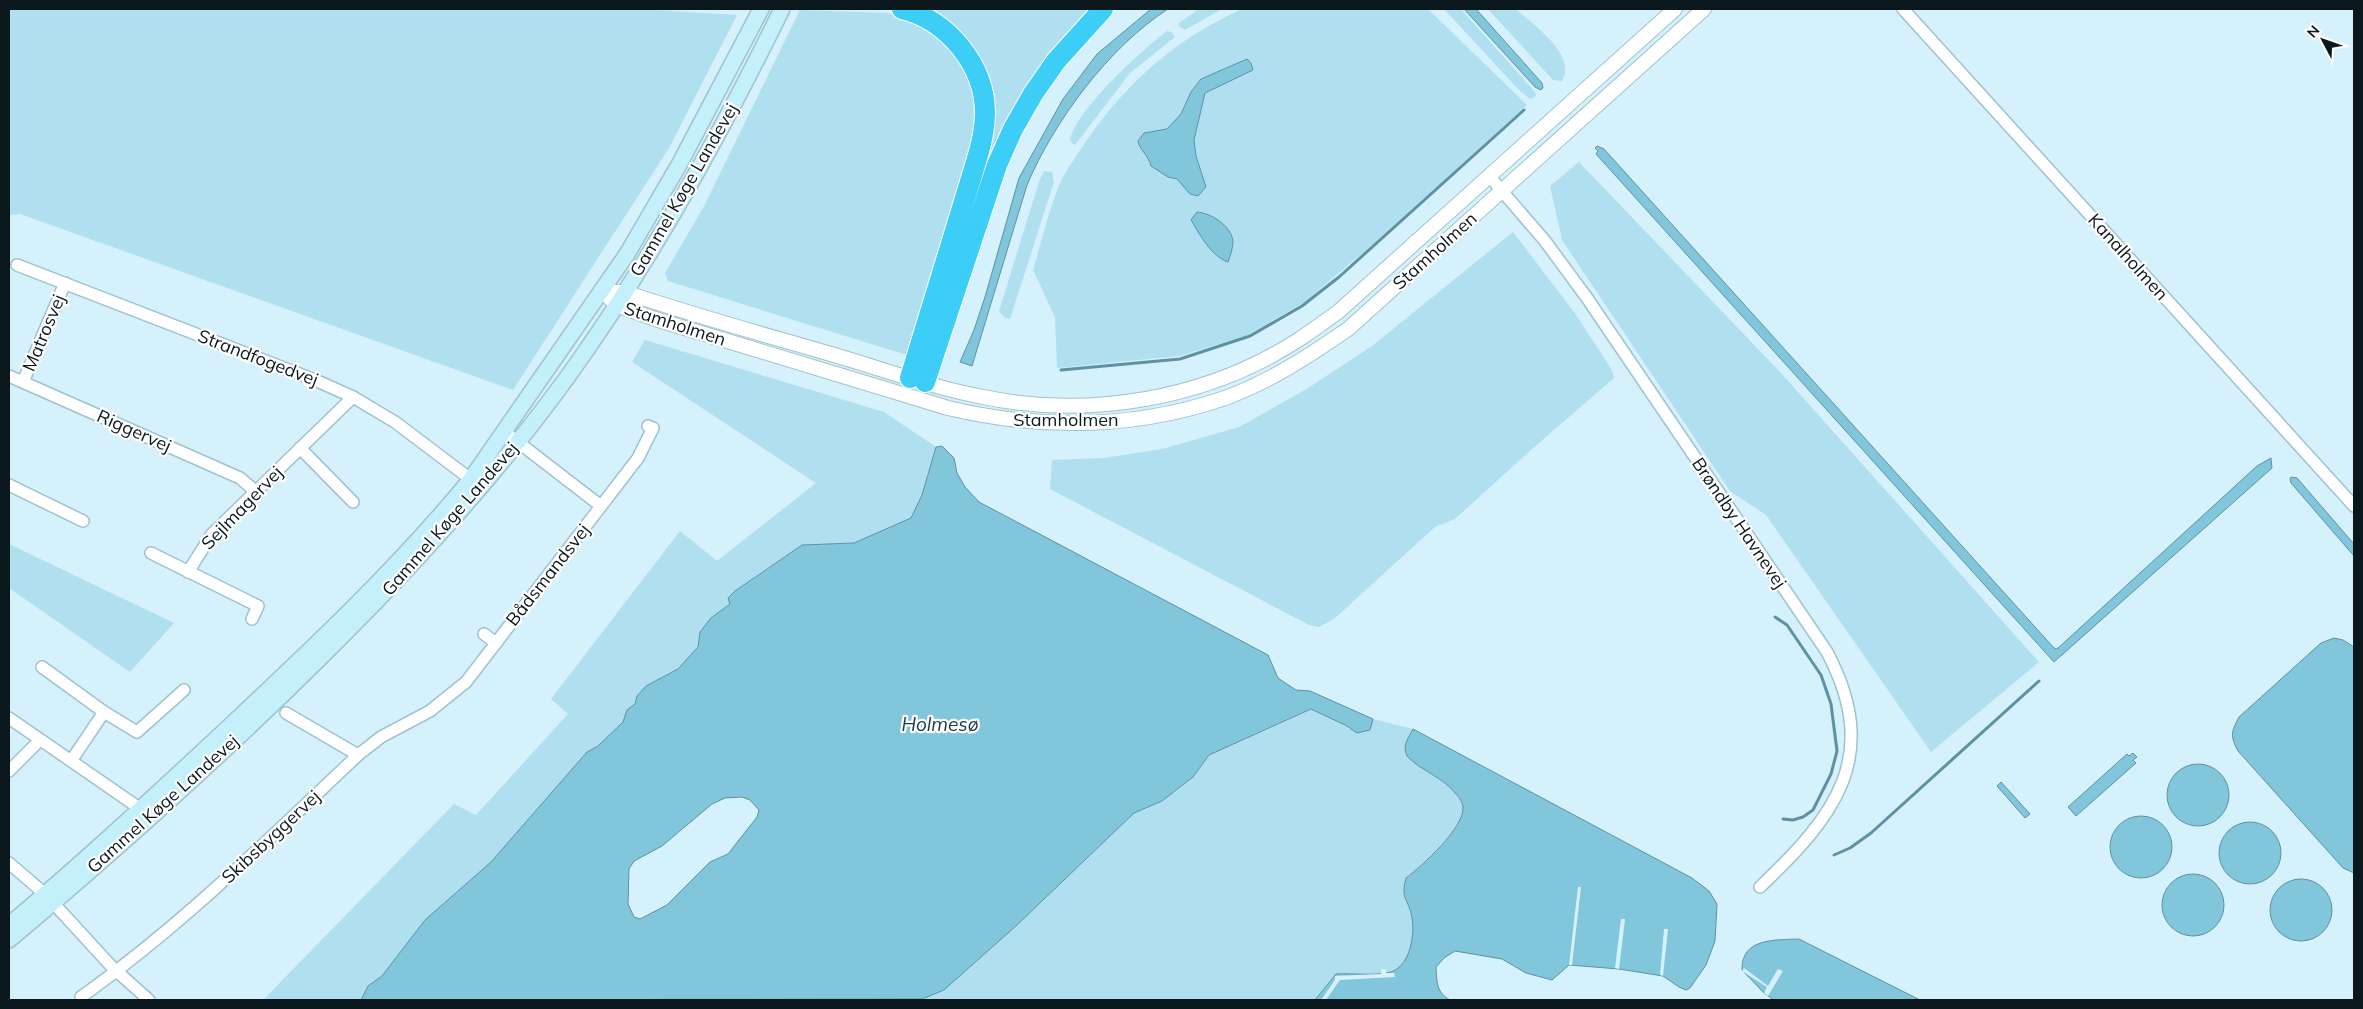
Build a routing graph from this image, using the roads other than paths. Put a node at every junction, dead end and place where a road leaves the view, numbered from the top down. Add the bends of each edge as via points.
1 (761, 9) edge
2 (782, 9) edge
3 (902, 9) edge
4 (1103, 9) edge
5 (1675, 9) edge
6 (1704, 9) edge
7 (1903, 9) edge
8 (1490, 177) junction
9 (1502, 191) junction
10 (17, 265) dead end
11 (65, 283) junction
12 (603, 291) junction
13 (620, 299) junction
14 (9, 376) edge
15 (918, 380) junction
16 (23, 382) junction
17 (353, 397) junction
18 (912, 398) junction
19 (648, 426) dead end
20 (505, 432) junction
21 (518, 442) junction
22 (300, 448) junction
23 (476, 483) junction
24 (9, 485) edge
25 (255, 491) junction
26 (353, 502) dead end
27 (601, 506) junction
28 (2354, 506) edge
29 (83, 521) dead end
30 (151, 553) dead end
31 (188, 572) junction
32 (252, 619) dead end
33 (484, 634) dead end
34 (496, 643) junction
35 (42, 667) dead end
36 (184, 690) dead end
37 (104, 712) junction
38 (286, 713) dead end
39 (9, 718) edge
40 (40, 740) junction
41 (358, 755) junction
42 (71, 761) junction
43 (9, 771) edge
44 (147, 813) junction
45 (9, 863) edge
46 (1760, 887) dead end
47 (49, 899) junction
48 (9, 925) edge
49 (9, 940) edge
50 (117, 971) junction
51 (81, 997) dead end
52 (149, 1000) edge

1 - 12 main road, Gammel Køge Landevej via 680,164
2 - 13 main road, Gammel Køge Landevej via 695,177
3 - 15 highway via 930,20 963,50 982,90 985,112 984,134
4 - 15 highway via 1056,61 1014,129 997,165
5 - 8 street, Stamholmen
6 - 9 street, Stamholmen
7 - 28 street, Kanalholmen
8 - 9 street, Brøndby Havnevej
8 - 15 street, Stamholmen via 1338,312 1298,340 1222,378 1144,399 1086,405 1015,403
9 - 18 street, Stamholmen via 1348,329 1304,359 1226,397 1150,418 1085,424 1004,420
9 - 46 street, Brøndby Havnevej via 1546,241 1587,298 1827,652 1839,675 1851,726 1845,778 1821,824
10 - 11 street, Strandfogedvej
11 - 16 street, Matrosvej
11 - 17 street, Strandfogedvej
12 - 13 street, Stamholmen
12 - 20 main road, Gammel Køge Landevej
13 - 15 street, Stamholmen
13 - 18 street, Stamholmen via 655,319
13 - 21 main road, Gammel Køge Landevej
14 - 16 street, Riggervej
15 - 18 street
16 - 25 street, Riggervej via 240,478
17 - 22 street, Sejlmagervej
17 - 23 street, Strandfogedvej via 395,422
19 - 27 street, Bådsmandsvej via 653,428 638,458
20 - 21 street, Bådsmandsvej
20 - 23 main road, Gammel Køge Landevej
21 - 23 main road, Gammel Køge Landevej
21 - 27 street, Bådsmandsvej
22 - 25 street, Sejlmagervej
22 - 26 street
23 - 44 main road, Gammel Køge Landevej
24 - 29 street
25 - 31 street, Sejlmagervej via 212,534
27 - 34 street, Bådsmandsvej
30 - 31 street
31 - 32 street via 258,606
33 - 34 street, Bådsmandsvej
34 - 41 street, Bådsmandsvej via 466,682 448,698 381,737
35 - 37 street
36 - 37 street via 137,732
37 - 42 street
38 - 41 street
39 - 40 street
40 - 42 street
40 - 43 street
41 - 50 street, Skibsbyggervej via 210,894
42 - 44 street
44 - 47 main road, Gammel Køge Landevej
45 - 47 street
47 - 48 main road, Gammel Køge Landevej
47 - 49 main road, Gammel Køge Landevej
47 - 50 street
50 - 51 street, Skibsbyggervej
50 - 52 street

